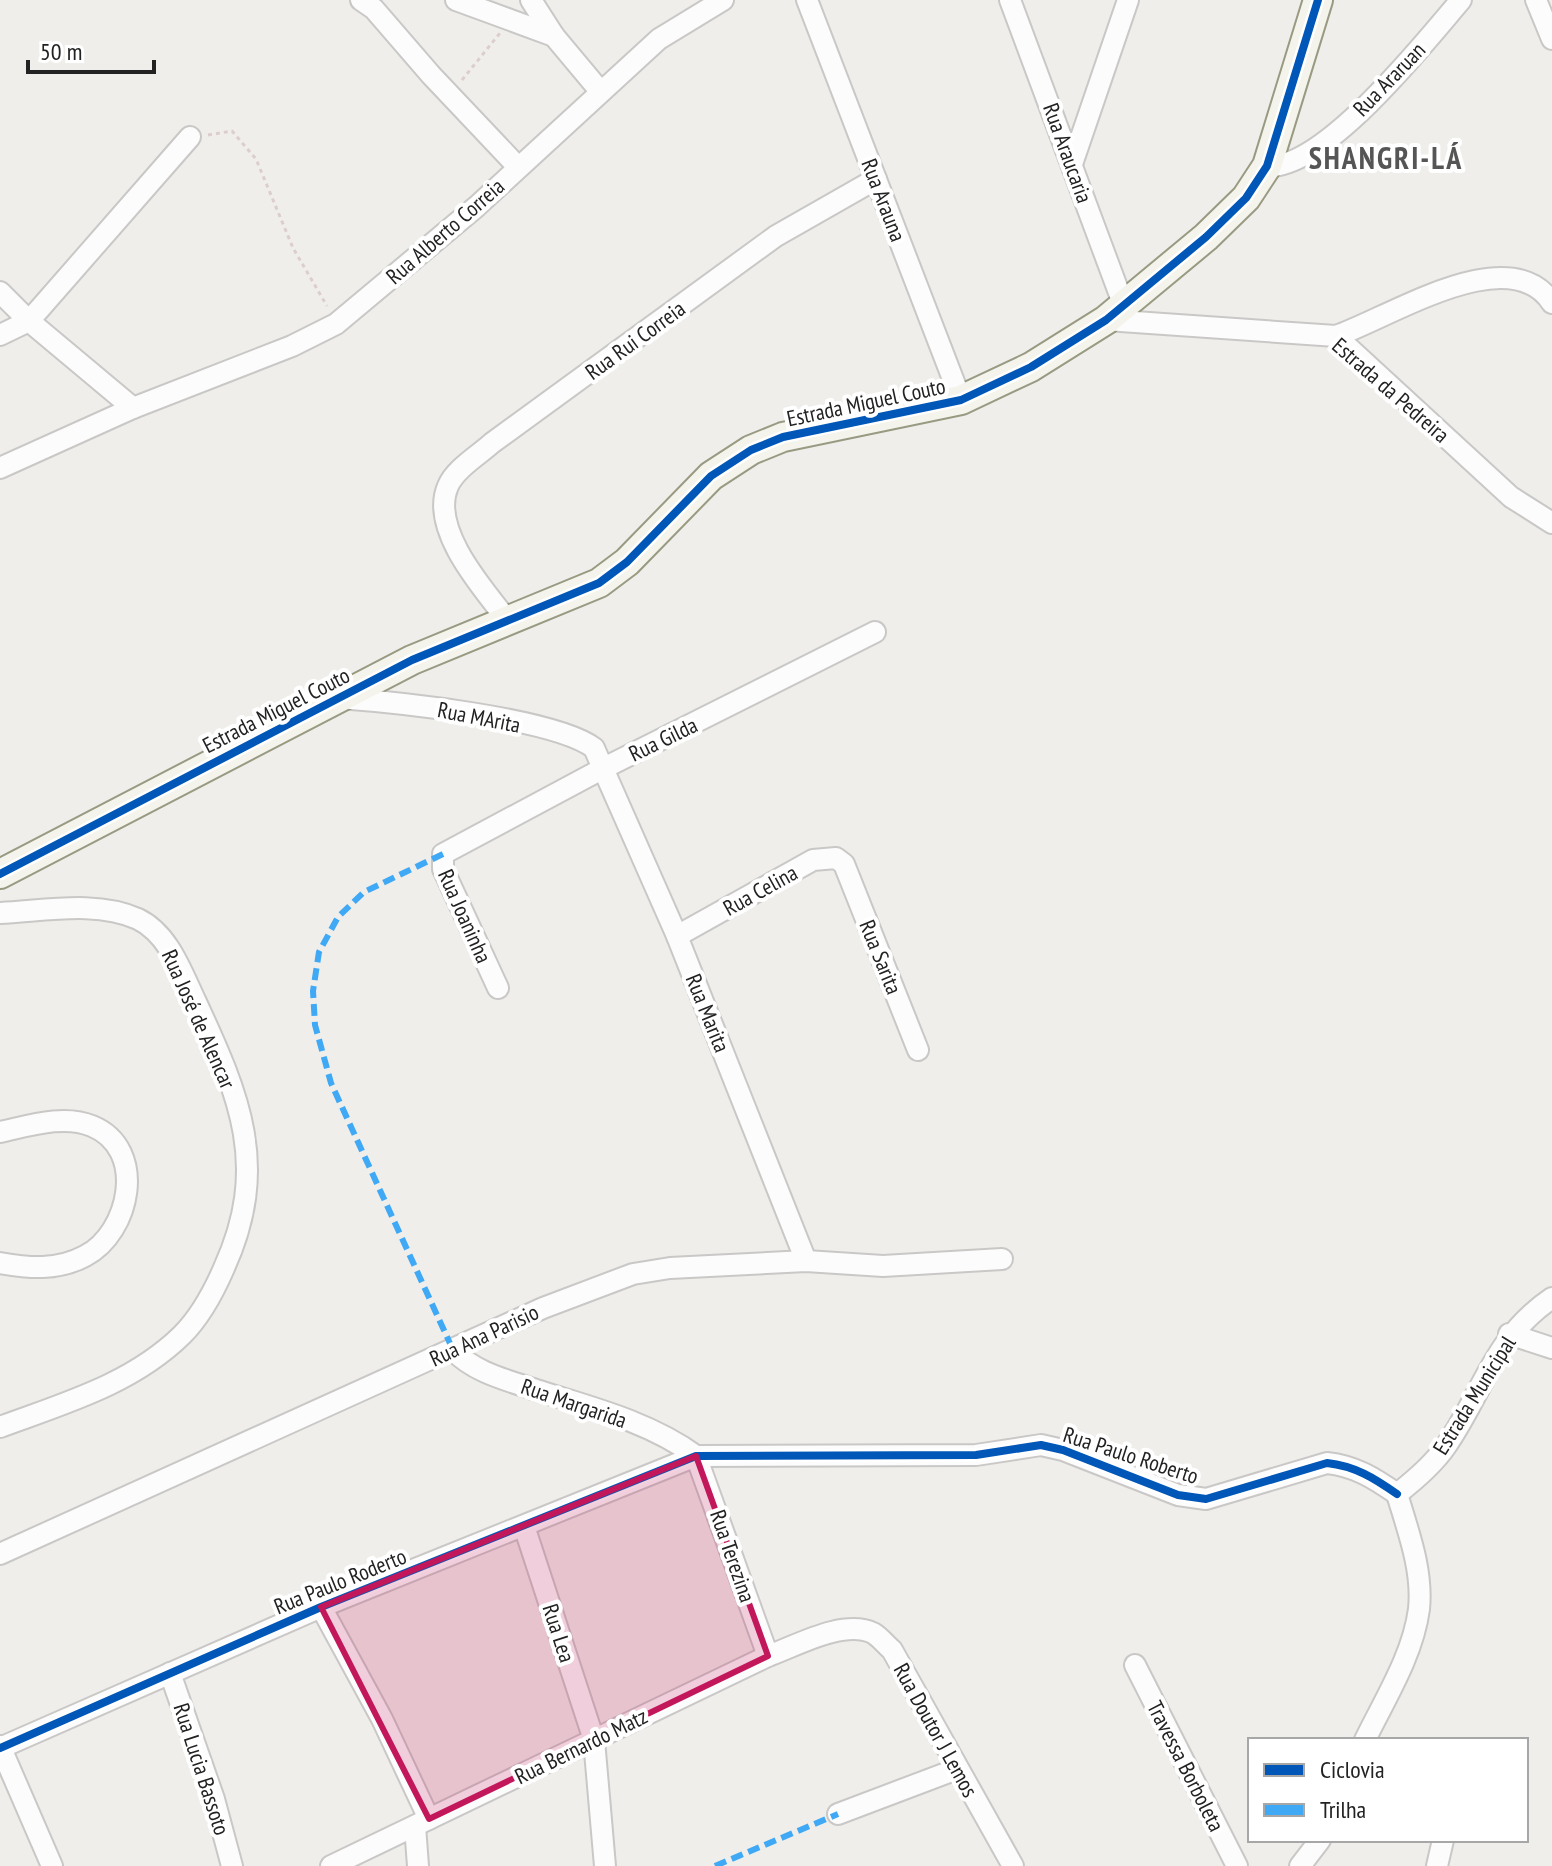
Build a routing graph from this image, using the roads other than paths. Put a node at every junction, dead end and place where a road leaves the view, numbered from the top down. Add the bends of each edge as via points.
1 (361, 0) edge
2 (456, 0) edge
3 (531, 0) edge
4 (723, 0) edge
5 (807, 0) edge
6 (1010, 0) edge
7 (1128, 0) edge
8 (1318, 0) edge
9 (1461, 0) edge
10 (1536, 0) edge
11 (554, 36) junction
12 (1552, 39) edge
13 (600, 91) junction
14 (190, 137) road end
15 (1072, 164) junction
16 (1267, 166) junction
17 (518, 167) junction
18 (876, 179) junction
19 (0, 292) edge
20 (1550, 300) edge
21 (1115, 313) junction
22 (29, 321) junction
23 (0, 335) edge
24 (1336, 336) junction
25 (961, 400) junction
26 (133, 408) junction
27 (0, 468) edge
28 (1552, 523) edge
29 (509, 622) junction
30 (875, 632) dead end
31 (339, 697) junction
32 (602, 769) junction
33 (452, 848) joint
34 (844, 864) joint
35 (0, 874) edge
36 (0, 913) edge
37 (677, 936) junction
38 (498, 988) dead end
39 (918, 1050) dead end
40 (0, 1132) edge
41 (1002, 1259) dead end
42 (806, 1261) junction
43 (0, 1263) edge
44 (1552, 1298) edge
45 (1509, 1334) junction
46 (1552, 1348) edge
47 (453, 1350) junction
48 (0, 1427) edge
49 (696, 1456) junction
50 (1397, 1494) junction
51 (524, 1526) junction
52 (0, 1554) edge
53 (321, 1607) junction
54 (834, 1633) joint
55 (768, 1656) junction
56 (1135, 1665) dead end
57 (170, 1673) junction
58 (1366, 1738) edge
59 (594, 1740) junction
60 (0, 1747) edge
61 (957, 1769) junction
62 (838, 1814) dead end
63 (422, 1822) junction
64 (1318, 1842) edge
65 (1443, 1842) edge
66 (52, 1866) edge
67 (232, 1866) edge
68 (331, 1866) edge
69 (418, 1866) edge
70 (605, 1866) edge
71 (1013, 1866) edge
72 (1237, 1866) edge
73 (1300, 1866) edge
74 (1437, 1866) edge

1 - 17 street
2 - 11 street
3 - 11 street
4 - 13 street, Rua Alberto Correia via 659,39
5 - 18 street, Rua Arauna
6 - 15 street, Rua Araucaria
7 - 15 street
8 - 16 street, Estrada Miguel Couto
9 - 16 street, Rua Araruan via 1379,92 1319,149 1282,167
10 - 12 street
11 - 13 street
13 - 17 street, Rua Alberto Correia
14 - 22 street
15 - 21 street, Rua Araucaria
16 - 21 street, Estrada Miguel Couto via 1246,198 1206,237
17 - 26 street, Rua Alberto Correia via 336,324
18 - 25 street, Rua Arauna
18 - 29 street, Rua Rui Correia via 776,236 492,443 448,487 445,520 451,536
19 - 22 street
20 - 24 street via 1532,282 1487,279 1406,304
21 - 24 street, Estrada da Pedreira
21 - 25 street, Estrada Miguel Couto via 1031,367
22 - 23 street
22 - 26 street
24 - 28 street, Estrada da Pedreira via 1511,497
25 - 29 street, Estrada Miguel Couto via 783,437 751,450 711,476 627,562 599,583
26 - 27 street, Rua Alberto Correia
29 - 31 street, Estrada Miguel Couto via 412,660
30 - 32 street, Rua Gilda
31 - 32 street, Rua MArita via 475,715 547,731 587,743
31 - 35 street, Estrada Miguel Couto
32 - 33 street, Rua Gilda
32 - 37 street, Rua Marita
33 - 38 street, Rua Joaninha via 441,856 443,869
34 - 37 street, Rua Celina via 827,856 813,860
34 - 39 street, Rua Sarita
36 - 48 street, Rua José de Alencar via 87,908 125,915 155,931 171,951 225,1066 248,1157 247,1203 235,1244 210,1298 184,1334 106,1388
37 - 42 street, Rua Marita
40 - 43 street via 52,1121 91,1125 111,1139 125,1165 128,1198 113,1232 86,1256 54,1267
41 - 42 street, Rua Ana Parisio via 883,1266
42 - 47 street, Rua Ana Parisio via 633,1274
44 - 45 street, Estrada Municipal
45 - 46 street
45 - 50 street, Estrada Municipal via 1445,1448
47 - 49 street, Rua Margarida via 491,1375 620,1417
47 - 52 street, Rua Ana Parisio
49 - 50 street, Rua Paulo Roberto via 976,1455 1041,1445 1178,1495 1206,1499 1327,1463 1372,1476
49 - 51 street, Rua Paulo Roderto
49 - 55 street, Rua Terezina
50 - 58 street via 1416,1558 1419,1609 1405,1658
51 - 53 street, Rua Paulo Roderto
51 - 59 street, Rua Lea
53 - 57 street, Rua Paulo Roderto
53 - 63 street via 382,1719
54 - 55 street, Rua Bernardo Matz
54 - 61 street, Rua Doutor J Lemos via 858,1629 874,1634 892,1650
55 - 59 street, Rua Bernardo Matz
56 - 72 street, Travessa Borboleta
57 - 60 street, Rua Paulo Roderto
57 - 67 street, Rua Lucia Bassoto
59 - 63 street, Rua Bernardo Matz
59 - 70 street, Rua Lea
60 - 66 street
61 - 62 street
61 - 71 street, Rua Doutor J Lemos
63 - 68 street, Rua Bernardo Matz
63 - 69 street
64 - 73 street
65 - 74 street

